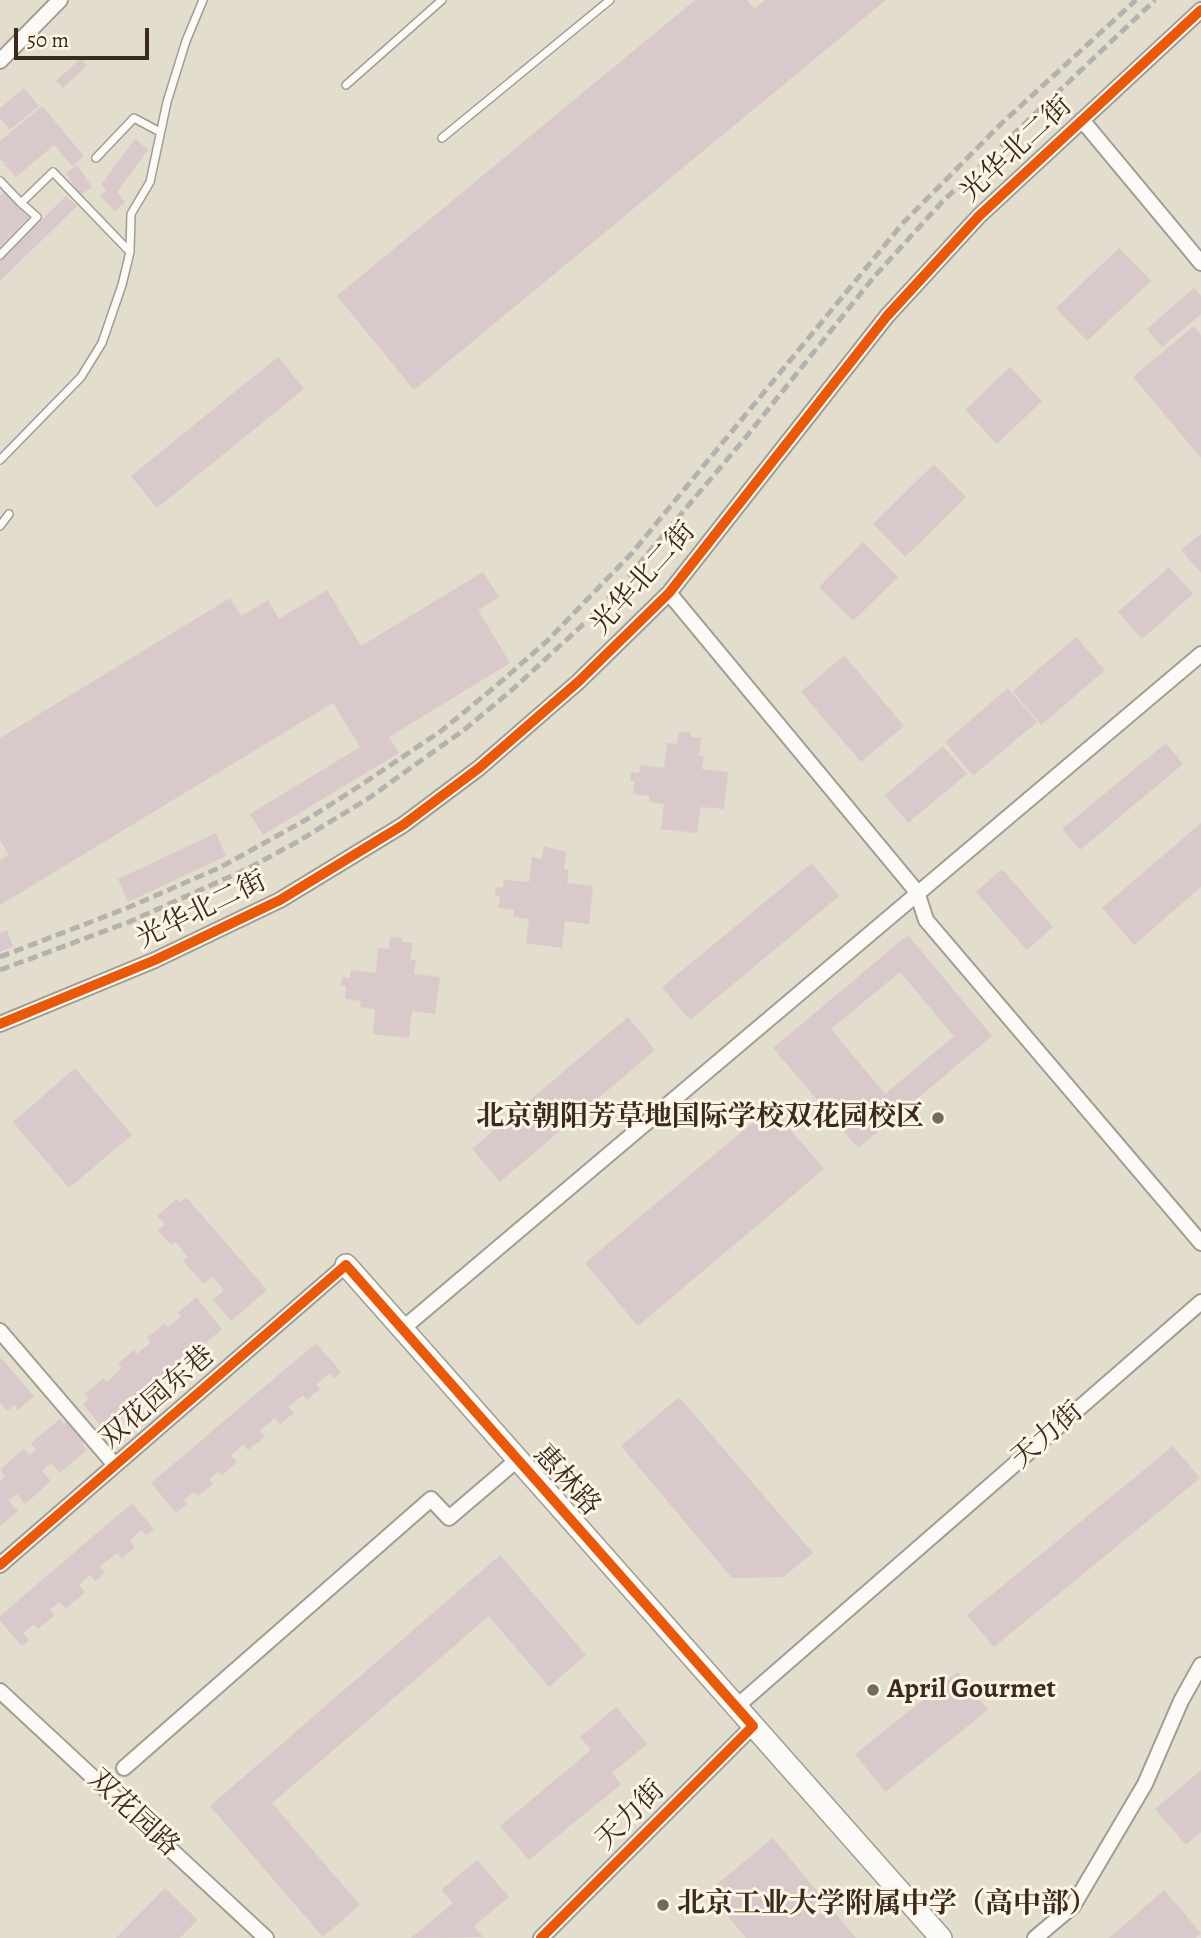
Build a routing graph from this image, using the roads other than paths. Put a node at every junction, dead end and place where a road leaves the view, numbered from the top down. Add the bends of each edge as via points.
1 (60, 0) edge
2 (203, 0) edge
3 (442, 0) edge
4 (610, 0) edge
5 (1201, 10) edge
6 (0, 61) edge
7 (346, 85) dead end
8 (1082, 120) junction
9 (160, 132) junction
10 (442, 138) dead end
11 (96, 158) dead end
12 (0, 181) edge
13 (21, 202) junction
14 (131, 252) junction
15 (0, 255) edge
16 (1201, 263) edge
17 (0, 460) edge
18 (9, 514) dead end
19 (0, 526) edge
20 (669, 593) junction
21 (1201, 654) edge
22 (917, 892) junction
23 (0, 1024) edge
24 (1201, 1243) edge
25 (346, 1265) joint
26 (1201, 1302) edge
27 (401, 1330) junction
28 (0, 1331) edge
29 (517, 1460) junction
30 (116, 1465) junction
31 (0, 1565) edge
32 (1201, 1665) edge
33 (0, 1690) edge
34 (736, 1707) junction
35 (753, 1726) junction
36 (124, 1768) dead end
37 (266, 1938) edge
38 (541, 1938) edge
39 (942, 1938) edge
40 (1035, 1938) edge

1 - 6 street
2 - 9 lane
3 - 7 lane
4 - 10 lane
5 - 8 street, 光华北二街
8 - 16 street
8 - 20 street, 光华北二街 via 979,216 887,316
9 - 11 lane via 134,118
9 - 14 lane via 150,182 131,214
12 - 13 lane
13 - 14 lane via 53,172
13 - 15 lane via 37,217
14 - 17 lane via 102,343 81,377
18 - 19 lane
20 - 22 street
20 - 23 street, 光华北二街 via 568,691 479,768 403,825 280,900 155,960
21 - 22 street
22 - 24 street via 926,920
22 - 27 street
25 - 27 street, 惠林路
25 - 30 street, 双花园东巷
26 - 34 street, 天力街
27 - 29 street, 惠林路
28 - 30 street
29 - 34 street, 惠林路
29 - 36 street via 449,1518 431,1499
30 - 31 street, 双花园东巷
32 - 40 street via 1145,1784 1073,1906
33 - 37 street, 双花园路
34 - 35 street, 惠林路
35 - 38 street, 天力街
35 - 39 street, 惠林路

